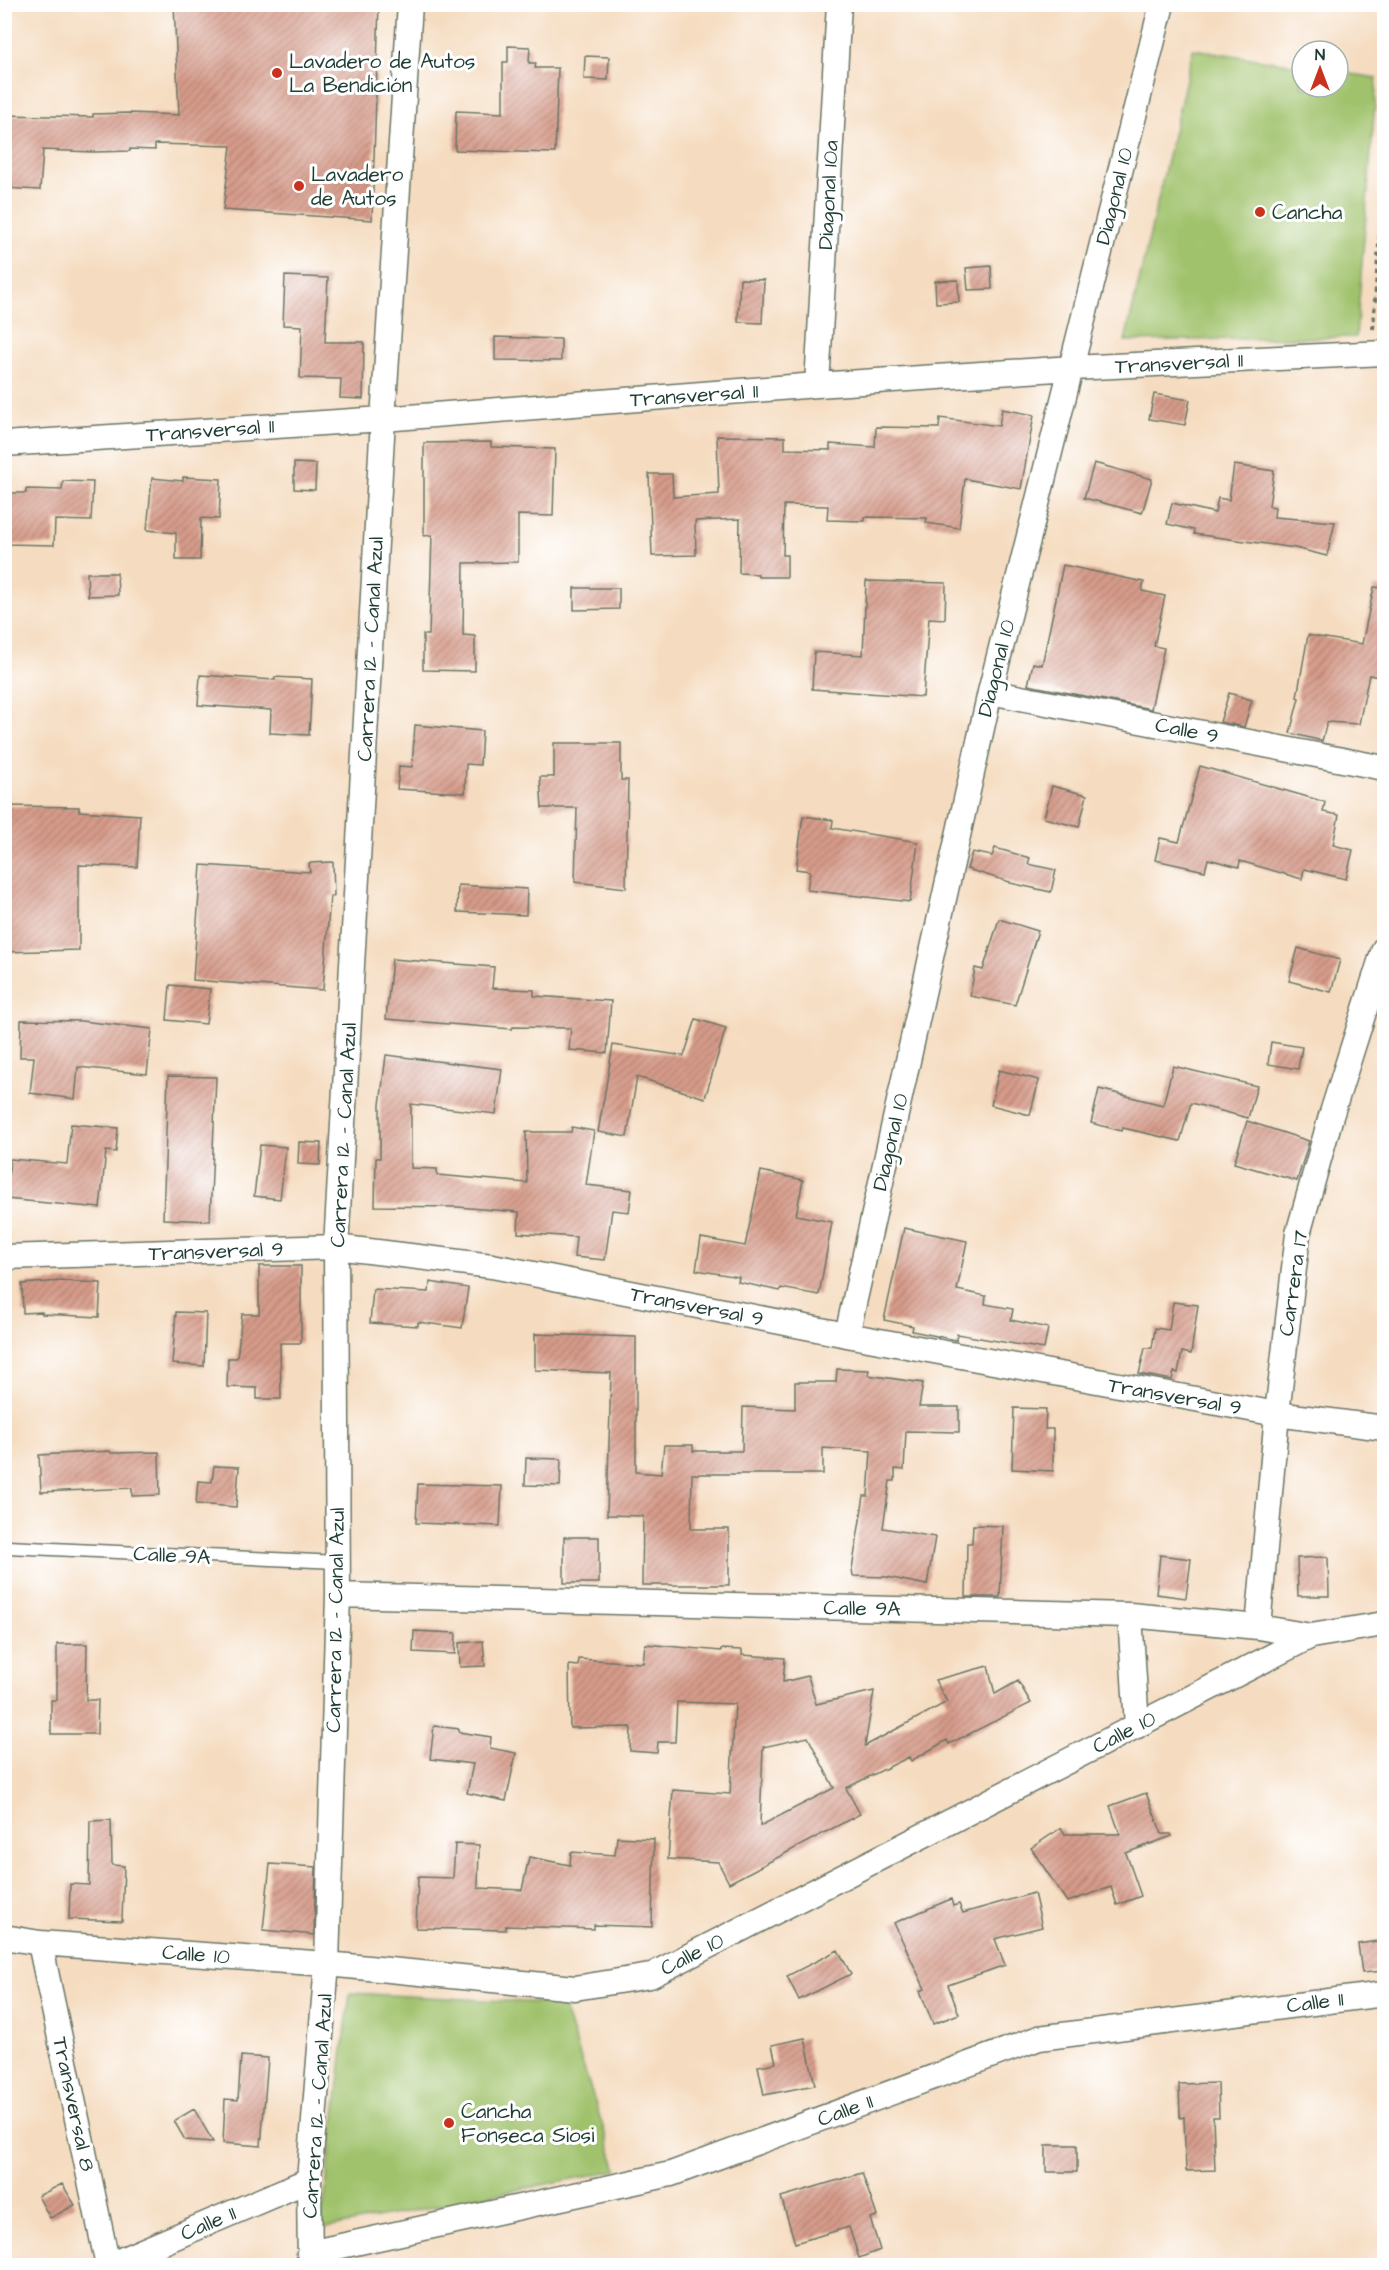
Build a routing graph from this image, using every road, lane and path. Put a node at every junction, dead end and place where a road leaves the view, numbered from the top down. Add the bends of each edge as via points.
1 (410, 4) edge
2 (839, 4) edge
3 (1162, 4) edge
4 (1384, 174) edge
5 (1378, 354) edge
6 (1071, 368) junction
7 (817, 385) junction
8 (383, 419) junction
9 (4, 444) edge
10 (990, 692) junction
11 (1384, 768) edge
12 (1384, 949) edge
13 (336, 1247) junction
14 (4, 1257) edge
15 (847, 1335) junction
16 (1277, 1414) junction
17 (1384, 1428) edge
18 (7, 1547) dead end
19 (338, 1563) junction
20 (338, 1595) junction
21 (1130, 1615) junction
22 (1384, 1624) edge
23 (1258, 1627) junction
24 (1311, 1636) junction
25 (1137, 1726) junction
26 (4, 1937) edge
27 (40, 1943) junction
28 (327, 1964) junction
29 (1384, 1994) edge
30 (309, 2180) junction
31 (309, 2259) edge
32 (107, 2265) edge

1 - 8 street, Carrera 12 - Canal Azul
2 - 7 street, Diagonal 10a
3 - 6 street, Diagonal 10
4 - 5 path
5 - 6 street, Transversal 11
6 - 7 street, Transversal 11
6 - 10 street, Diagonal 10
7 - 8 street, Transversal 11
8 - 9 street, Transversal 11
8 - 13 street, Carrera 12 - Canal Azul
10 - 11 street, Calle 9
10 - 15 street, Diagonal 10
12 - 16 street, Carrera 17 via 1298,1234
13 - 14 street, Transversal 9
13 - 15 street, Transversal 9 via 492,1266
13 - 19 street, Carrera 12 - Canal Azul
15 - 16 street, Transversal 9
16 - 17 street, Transversal 9
16 - 23 street, Carrera 17
18 - 19 lane, Calle 9A
19 - 20 street, Carrera 12 - Canal Azul
20 - 21 street, Calle 9A
20 - 28 street, Carrera 12 - Canal Azul
21 - 23 street, Calle 9A
21 - 25 street
22 - 24 street, Calle 9A
23 - 24 street, Calle 9A
24 - 25 street, Calle 10
25 - 28 street, Calle 10 via 650,1976 575,1988
26 - 27 street, Calle 10
27 - 28 street, Calle 10
27 - 32 street, Transversal 8
28 - 30 street, Carrera 12 - Canal Azul
29 - 31 street, Calle 11 via 1039,2038 671,2174
30 - 31 street, Carrera 12 - Canal Azul
30 - 32 street, Calle 11

